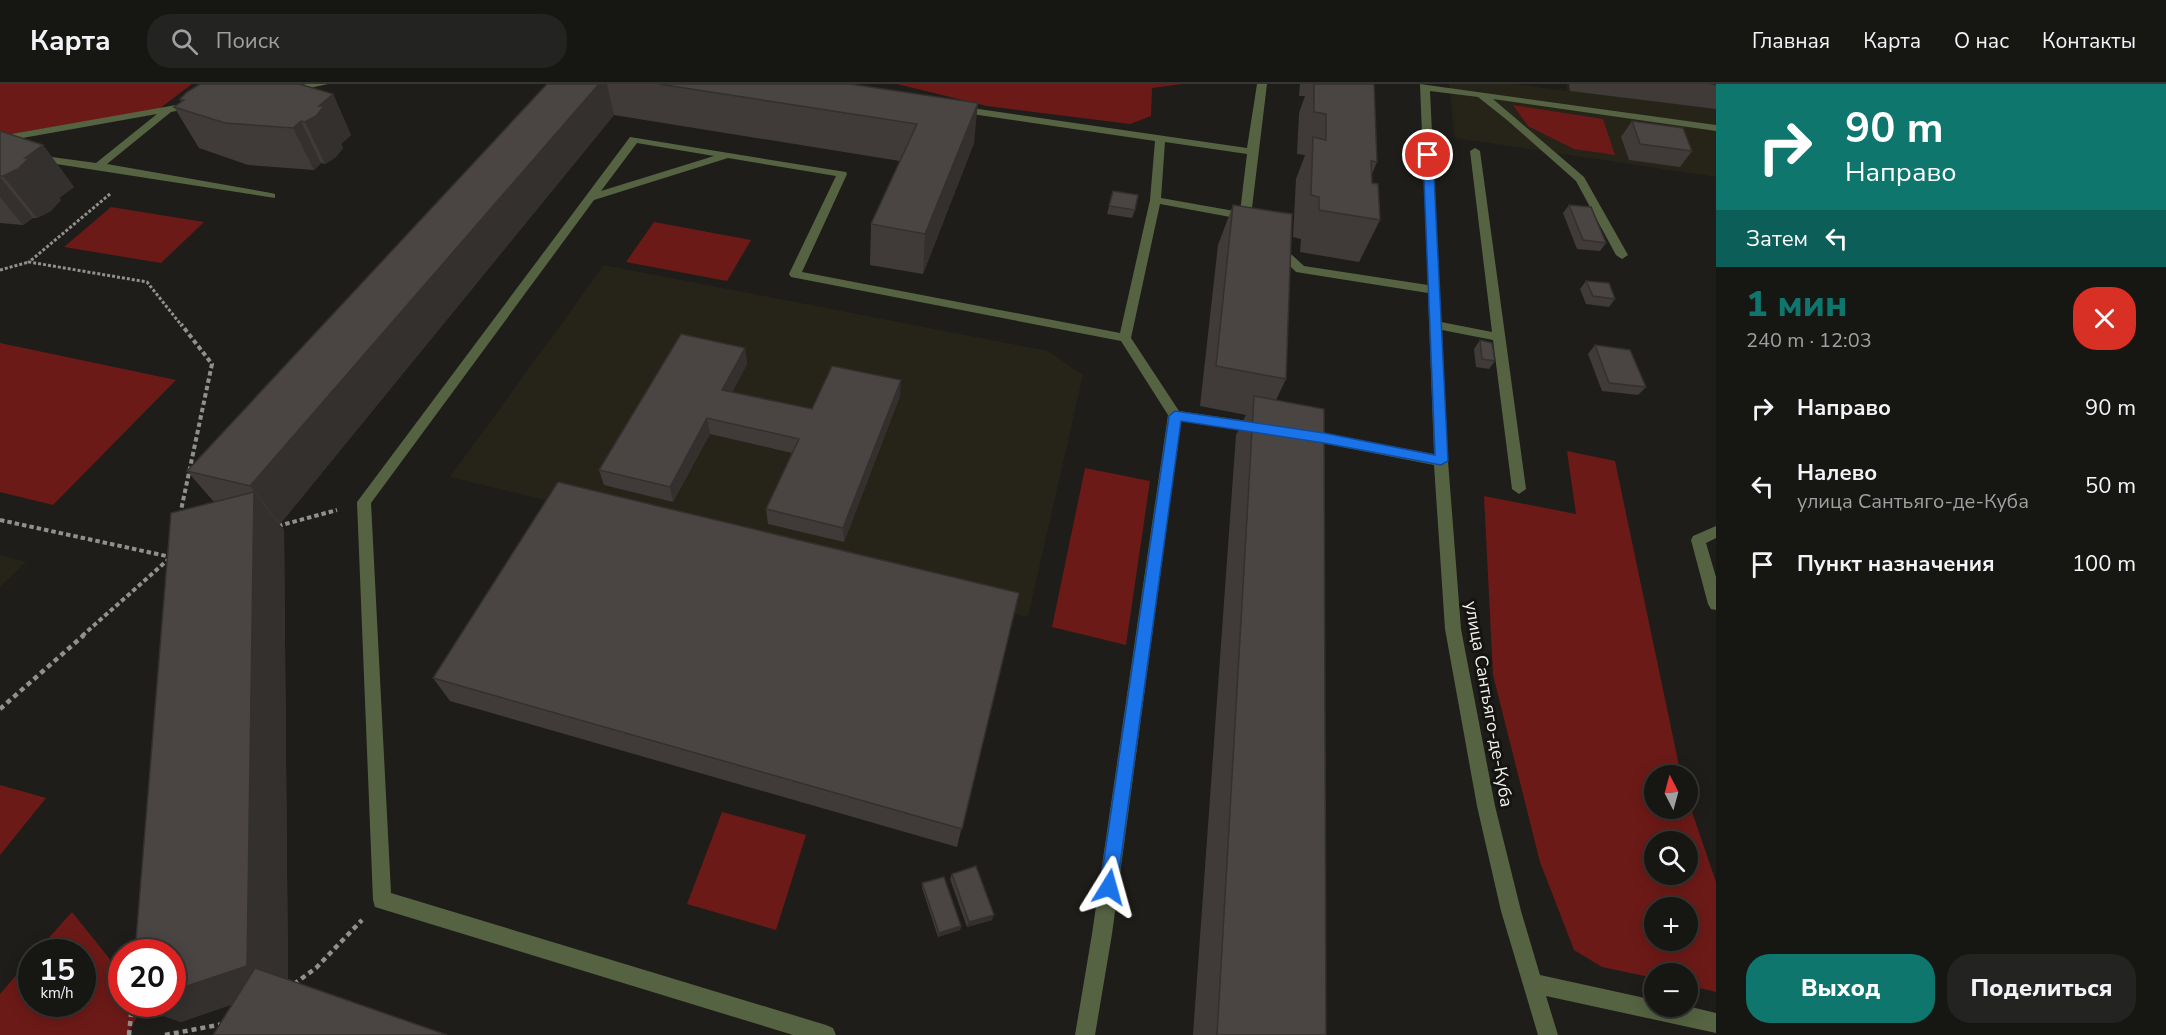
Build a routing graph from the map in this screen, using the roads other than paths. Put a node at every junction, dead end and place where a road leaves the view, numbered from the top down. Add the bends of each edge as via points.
1 (323, 84) edge
2 (1262, 84) edge
3 (1425, 86) edge
4 (278, 91) edge
5 (1480, 95) junction
6 (186, 96) edge
7 (203, 103) edge
8 (941, 107) edge
9 (169, 109) junction
10 (1716, 128) edge
11 (27, 135) junction
12 (1160, 138) junction
13 (0, 139) edge
14 (1252, 152) junction
15 (1475, 152) dead end
16 (729, 154) junction
17 (98, 166) junction
18 (272, 196) dead end
19 (590, 198) junction
20 (1155, 200) junction
21 (1245, 216) junction
22 (1622, 255) dead end
23 (1434, 290) junction
24 (1435, 326) junction
25 (1499, 337) junction
26 (1125, 338) junction
27 (1175, 416) junction
28 (1441, 461) junction
29 (1519, 489) dead end
30 (1716, 532) edge
31 (1716, 604) edge
32 (1532, 983) junction
33 (1716, 1023) edge
34 (826, 1035) edge
35 (1085, 1035) edge
36 (1548, 1035) edge

1 - 4 street
2 - 14 street
3 - 5 street
3 - 23 street, улица Сантьяго-де-Куба
5 - 10 street
5 - 22 street via 1580,179
6 - 9 street
7 - 9 street
8 - 12 street
9 - 11 street
9 - 17 street
11 - 13 street
11 - 17 street via 34,157
12 - 14 street
12 - 20 street
14 - 21 street
15 - 25 street
16 - 19 street
16 - 19 street via 634,139
16 - 26 street via 842,174 795,274
17 - 18 street
19 - 34 street via 364,502 382,900
20 - 21 street
20 - 26 street
21 - 23 street via 1300,269
23 - 24 street, улица Сантьяго-де-Куба
24 - 25 street
24 - 28 street, улица Сантьяго-де-Куба
25 - 29 street
26 - 27 street
27 - 28 street
27 - 35 street
28 - 32 street, улица Сантьяго-де-Куба via 1453,629 1486,806 1510,911
30 - 31 street via 1698,540
32 - 33 street
32 - 36 street, улица Сантьяго-де-Куба

